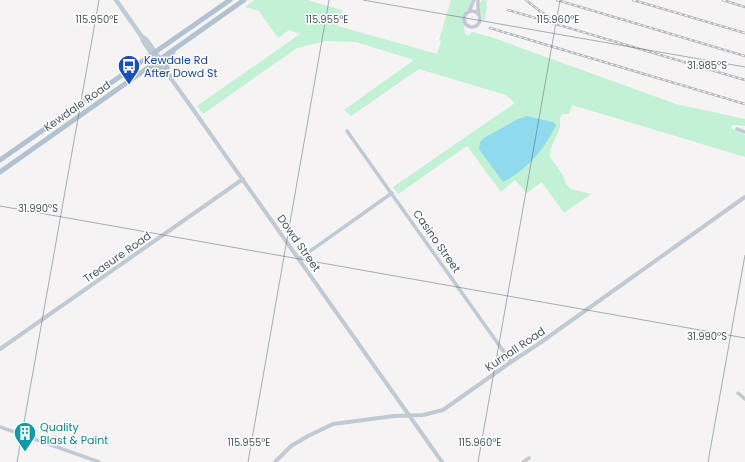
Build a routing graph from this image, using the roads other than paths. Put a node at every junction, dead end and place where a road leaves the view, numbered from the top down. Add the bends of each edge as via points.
1 (116, 0) edge
2 (230, 0) edge
3 (244, 0) edge
4 (474, 0) edge
5 (478, 0) edge
6 (468, 12) junction
7 (479, 15) junction
8 (176, 48) junction
9 (153, 53) junction
10 (158, 60) junction
11 (144, 70) junction
12 (166, 70) junction
13 (76, 107) junction
14 (92, 108) junction
15 (737, 129) dead end
16 (347, 131) dead end
17 (745, 132) edge
18 (0, 160) edge
19 (0, 172) edge
20 (243, 179) junction
21 (392, 193) junction
22 (745, 198) edge
23 (299, 259) junction
24 (0, 349) edge
25 (511, 362) junction
26 (738, 393) dead end
27 (745, 399) edge
28 (410, 416) junction
29 (0, 427) edge
30 (529, 458) dead end
31 (98, 462) edge
32 (275, 462) edge
33 (442, 462) edge
34 (523, 462) edge

1 - 9 main road, Dowd Street
2 - 9 main road, Kewdale Road
3 - 8 main road, Kewdale Road
4 - 6 street
5 - 7 street
6 - 7 street via 473,11
6 - 7 street via 464,20 466,25 471,27 479,24
8 - 10 main road, Kewdale Road
8 - 12 main road via 167,60
9 - 10 main road, Dowd Street
9 - 13 main road, Kewdale Road
10 - 11 main road, Kewdale Road
10 - 12 street, Dowd Street
11 - 12 main road
11 - 14 main road, Kewdale Road
12 - 20 street, Dowd Street
13 - 14 main road via 87,105
13 - 18 main road, Kewdale Road
14 - 19 main road, Kewdale Road
15 - 17 street
16 - 21 street, Casino Street
20 - 23 street, Dowd Street
20 - 24 street, Treasure Road
21 - 23 street
21 - 25 street, Casino Street
22 - 25 street, Kurnall Road
23 - 28 street, Dowd Street
25 - 28 street, Kurnall Road via 443,410
26 - 27 street
28 - 32 street, Kurnall Road via 333,424 291,446
28 - 33 street, Dowd Street
29 - 31 street
30 - 34 street

